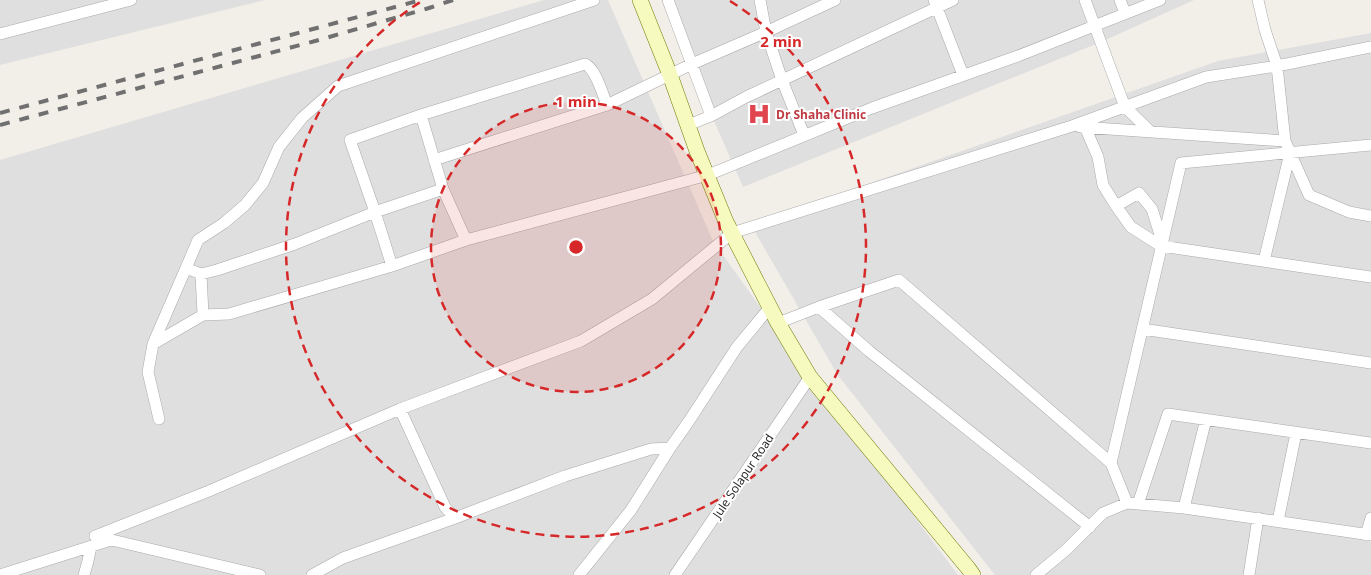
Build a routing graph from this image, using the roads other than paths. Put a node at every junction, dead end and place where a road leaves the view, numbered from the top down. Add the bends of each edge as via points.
1 (131, 0) edge
2 (594, 0) edge
3 (640, 0) edge
4 (668, 0) edge
5 (760, 0) edge
6 (835, 0) edge
7 (953, 0) edge
8 (1085, 0) edge
9 (1120, 0) edge
10 (1160, 0) edge
11 (1258, 0) edge
12 (96, 4) edge
13 (936, 4) edge
14 (1125, 13) junction
15 (1094, 25) junction
16 (766, 32) junction
17 (0, 34) edge
18 (1371, 47) edge
19 (692, 64) junction
20 (1277, 66) junction
21 (670, 74) junction
22 (963, 75) junction
23 (782, 80) junction
24 (607, 105) junction
25 (1125, 107) junction
26 (420, 115) junction
27 (711, 116) junction
28 (688, 126) junction
29 (1072, 126) junction
30 (1085, 127) junction
31 (1151, 132) junction
32 (804, 135) junction
33 (1285, 141) junction
34 (1371, 145) edge
35 (1290, 153) junction
36 (434, 160) junction
37 (708, 175) junction
38 (443, 189) junction
39 (1116, 206) junction
40 (375, 212) junction
41 (1371, 216) edge
42 (732, 233) junction
43 (466, 240) junction
44 (1162, 244) junction
45 (1264, 261) junction
46 (392, 266) junction
47 (186, 268) junction
48 (201, 274) junction
49 (1371, 277) edge
50 (770, 307) junction
51 (819, 307) junction
52 (203, 315) junction
53 (778, 323) junction
54 (1142, 329) junction
55 (153, 344) junction
56 (1371, 363) edge
57 (810, 377) junction
58 (400, 410) junction
59 (159, 419) dead end
60 (1206, 419) junction
61 (1296, 432) junction
62 (1371, 444) edge
63 (670, 448) junction
64 (1111, 463) junction
65 (1133, 503) junction
66 (1184, 508) junction
67 (455, 518) junction
68 (1258, 518) junction
69 (1371, 518) edge
70 (1278, 522) junction
71 (1090, 527) junction
72 (1368, 535) edge
73 (111, 540) junction
74 (91, 546) junction
75 (221, 571) edge
76 (0, 574) edge
77 (84, 575) edge
78 (260, 575) edge
79 (312, 575) edge
80 (579, 575) edge
81 (675, 575) edge
82 (973, 575) edge
83 (1036, 575) edge
84 (1249, 575) edge

1 - 12 street
2 - 47 street via 338,86 302,118 279,147 263,183 245,205 198,240
3 - 21 street
4 - 19 street
5 - 16 street
6 - 16 street
7 - 13 street
8 - 15 street
9 - 14 street
10 - 14 street
11 - 20 street
12 - 17 street
13 - 22 street
13 - 23 street
14 - 15 street
15 - 22 street
15 - 25 street
16 - 19 street
16 - 23 street
18 - 20 street
19 - 21 street
19 - 27 street
20 - 25 street via 1206,77
20 - 33 street
21 - 24 street
21 - 28 street
22 - 32 street
23 - 27 street
23 - 32 street
24 - 26 street via 594,72 585,64
24 - 36 street
25 - 29 street
25 - 31 street
26 - 36 street
26 - 40 street via 350,140
27 - 28 street
28 - 37 street
29 - 30 street
29 - 42 street
30 - 31 street
30 - 39 street via 1098,157 1103,185
31 - 33 street
32 - 37 street
33 - 35 street
34 - 35 street
35 - 41 street via 1309,195 1349,212
35 - 44 street via 1181,163
35 - 45 street
36 - 38 street
37 - 42 street
37 - 43 street
38 - 40 street
38 - 43 street
39 - 44 street via 1131,227
39 - 44 street via 1139,193 1152,209
40 - 46 street
40 - 48 street via 295,244
42 - 50 street
42 - 58 street via 652,299 581,341
43 - 46 street
44 - 45 street
44 - 54 street
45 - 49 street
46 - 52 street via 229,314
47 - 48 street
47 - 55 street
48 - 52 street
50 - 53 street
50 - 63 street via 737,347
51 - 53 street
51 - 64 street via 899,280
51 - 71 street via 869,351
52 - 55 street
53 - 57 street
54 - 56 street
54 - 64 street
55 - 59 street via 148,372
57 - 81 street, Jule Solapur Road
57 - 82 street
58 - 67 street via 445,507
58 - 73 street via 95,536
60 - 61 street
60 - 65 street via 1168,414
60 - 66 street
61 - 62 street
61 - 70 street
63 - 67 street via 650,449 565,476
63 - 80 street via 631,510
64 - 65 street
65 - 66 street
65 - 71 street via 1103,513
66 - 68 street
67 - 79 street via 343,558
68 - 70 street
68 - 84 street
69 - 72 street
70 - 72 street
71 - 83 street
73 - 74 street
73 - 75 street
74 - 76 street
74 - 77 street
75 - 78 street

